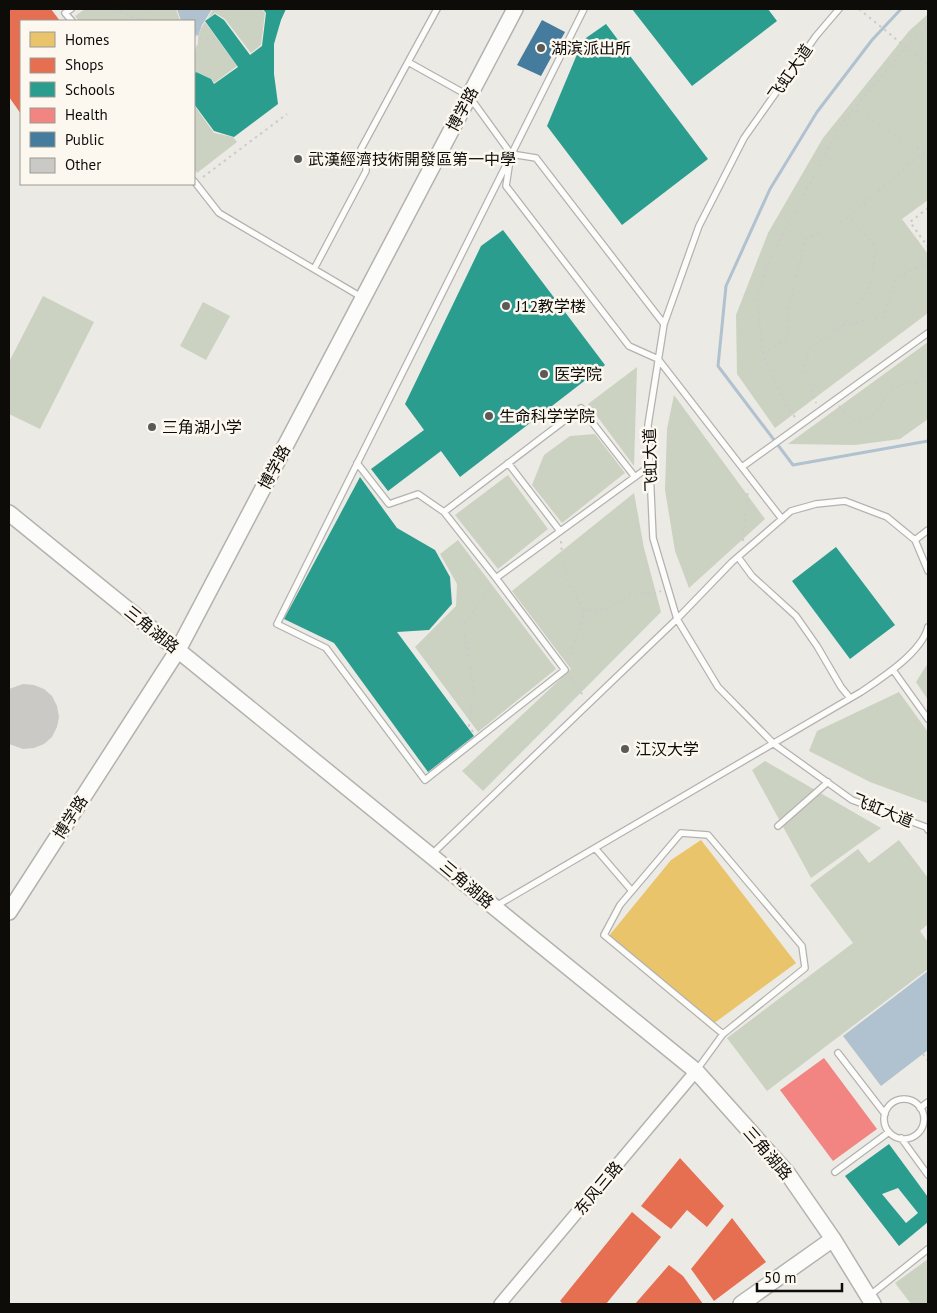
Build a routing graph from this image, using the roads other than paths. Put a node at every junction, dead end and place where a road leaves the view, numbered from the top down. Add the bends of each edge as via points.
1 (71, 9) edge
2 (437, 9) edge
3 (515, 9) edge
4 (584, 9) edge
5 (839, 9) edge
6 (64, 11) edge
7 (408, 62) junction
8 (469, 96) junction
9 (511, 154) junction
10 (195, 182) edge
11 (314, 269) junction
12 (363, 298) junction
13 (664, 324) junction
14 (928, 333) edge
15 (658, 359) junction
16 (358, 462) junction
17 (508, 463) junction
18 (650, 466) junction
19 (742, 467) junction
20 (635, 477) junction
21 (444, 512) junction
22 (9, 513) edge
23 (782, 519) junction
24 (928, 530) edge
25 (560, 531) junction
26 (915, 540) junction
27 (740, 556) junction
28 (928, 572) edge
29 (496, 578) junction
30 (677, 618) junction
31 (928, 627) edge
32 (178, 650) junction
33 (893, 670) junction
34 (850, 698) junction
35 (928, 719) edge
36 (774, 744) junction
37 (828, 782) junction
38 (778, 826) dead end
39 (928, 827) edge
40 (595, 848) junction
41 (431, 855) junction
42 (632, 891) junction
43 (494, 907) junction
44 (9, 912) edge
45 (723, 1034) junction
46 (838, 1053) dead end
47 (696, 1071) junction
48 (928, 1102) edge
49 (920, 1108) junction
50 (885, 1114) junction
51 (889, 1132) junction
52 (901, 1138) junction
53 (835, 1172) dead end
54 (928, 1175) edge
55 (833, 1239) junction
56 (928, 1249) edge
57 (871, 1300) edge
58 (500, 1304) edge
59 (741, 1304) edge

1 - 6 lane
2 - 7 lane
3 - 8 street, 博学路
4 - 9 lane
5 - 13 lane, 飞虹大道 via 816,36 744,138 699,226
7 - 8 lane
7 - 11 lane via 361,149 366,159 366,171
8 - 9 lane
8 - 12 street, 博学路
9 - 13 lane via 536,158
9 - 15 lane via 506,186 629,346
9 - 16 lane
10 - 11 lane via 219,213
11 - 12 lane
12 - 32 street, 博学路
13 - 15 lane, 飞虹大道
14 - 19 lane
15 - 18 lane, 飞虹大道 via 648,425
15 - 19 lane
16 - 21 lane via 388,504 418,494
16 - 29 lane via 277,624 326,648 426,780 565,670
17 - 20 lane via 581,408
17 - 21 lane
17 - 25 lane
18 - 20 lane
18 - 30 lane, 飞虹大道 via 653,538
19 - 23 lane
20 - 25 lane
21 - 29 lane
22 - 32 street, 三角湖路
23 - 26 lane via 800,508 845,501 887,516
23 - 27 lane
24 - 26 lane
25 - 29 lane
26 - 28 lane
27 - 30 lane
27 - 34 lane via 752,576 796,616
30 - 36 lane, 飞虹大道 via 718,687
30 - 41 lane
31 - 33 lane via 926,636
32 - 41 street, 三角湖路
32 - 44 street, 博学路
33 - 34 lane
33 - 35 lane
34 - 36 lane
36 - 37 lane, 飞虹大道
36 - 40 lane
37 - 38 lane
37 - 39 lane, 飞虹大道 via 852,800
40 - 42 lane
40 - 43 lane
41 - 43 street, 三角湖路
42 - 45 lane via 620,905 604,935
42 - 45 lane via 681,833 708,835 802,946 805,968
43 - 47 street, 三角湖路
45 - 47 lane
46 - 50 lane
47 - 55 street, 三角湖路 via 788,1174
47 - 58 street, 东风三路
48 - 49 lane
49 - 50 lane via 910,1100 898,1100
49 - 52 lane via 924,1120 922,1127 913,1136
50 - 51 lane
51 - 52 lane
51 - 53 lane
52 - 54 lane
55 - 57 street, 三角湖路
55 - 59 street
56 - 57 lane

